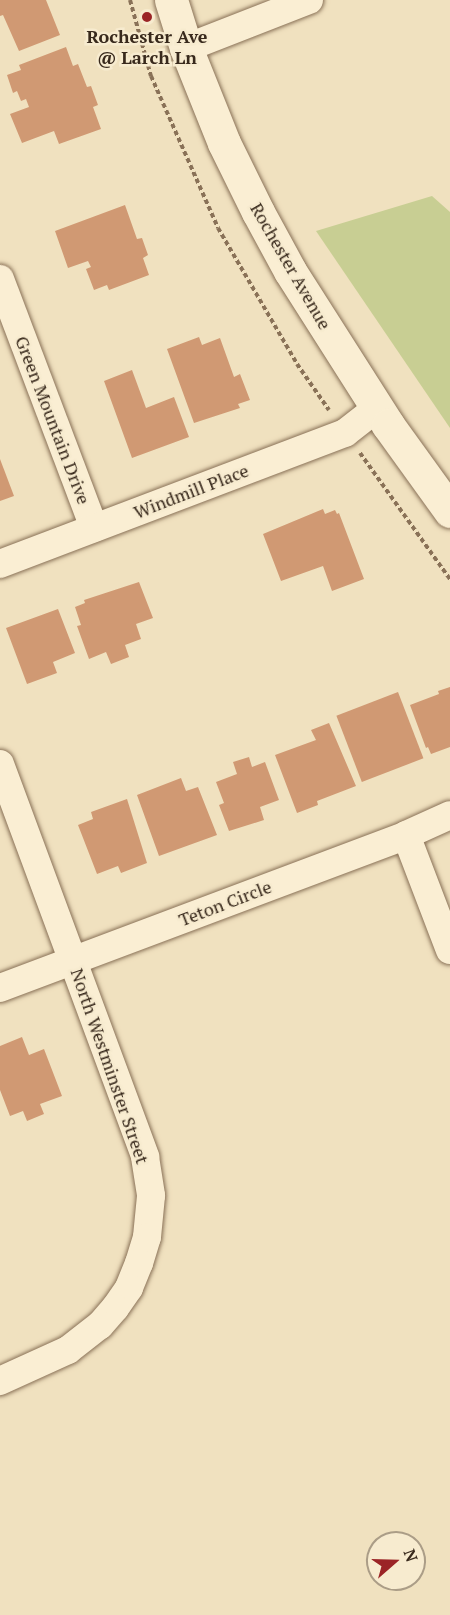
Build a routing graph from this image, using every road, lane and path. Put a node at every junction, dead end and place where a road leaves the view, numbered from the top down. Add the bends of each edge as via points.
1 (171, 0) edge
2 (309, 0) edge
3 (186, 48) junction
4 (0, 279) edge
5 (378, 408) junction
6 (450, 511) edge
7 (94, 528) junction
8 (0, 564) edge
9 (0, 764) edge
10 (450, 815) edge
11 (406, 835) junction
12 (450, 950) edge
13 (73, 960) junction
14 (0, 988) edge
15 (0, 1381) edge

1 - 3 main road, Rochester Avenue
2 - 3 street
3 - 5 main road, Rochester Avenue via 224,143 258,212 290,271
4 - 7 street, Green Mountain Drive
5 - 6 main road, Rochester Avenue
5 - 7 street, Windmill Place via 345,433
7 - 8 street, Windmill Place
9 - 13 street, North Westminster Street
10 - 11 street, Teton Circle
11 - 12 street
11 - 13 street, Teton Circle
13 - 14 street, Teton Circle
13 - 15 street, North Westminster Street via 146,1157 151,1196 147,1237 129,1288 100,1326 68,1350

